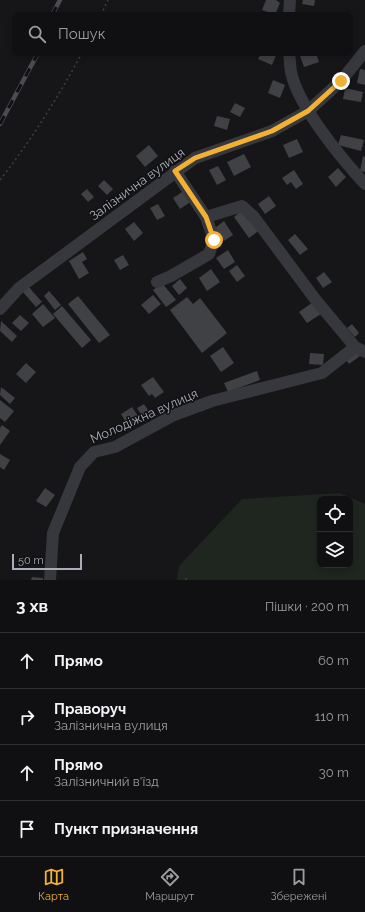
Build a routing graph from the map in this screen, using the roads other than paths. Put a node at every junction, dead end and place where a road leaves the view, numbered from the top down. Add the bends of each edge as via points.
1 (290, 0) edge
2 (289, 12) edge
3 (365, 51) edge
4 (289, 56) edge
5 (308, 111) junction
6 (175, 171) junction
7 (365, 184) edge
8 (206, 217) junction
9 (157, 282) dead end
10 (0, 309) edge
11 (360, 350) edge
12 (50, 580) edge

1 - 2 street
3 - 5 street, Залізнична вулиця via 341,81
4 - 5 street via 291,72 301,100
5 - 6 street, Залізнична вулиця via 272,131 195,158
5 - 7 street
6 - 8 street
6 - 10 street, Залізнична вулиця via 19,288
8 - 9 street via 214,240 209,254
8 - 11 street via 242,206 254,217 315,299
11 - 12 street, Молодіжна вулиця via 322,374 212,401 174,415 115,447 94,452 80,467 53,533

